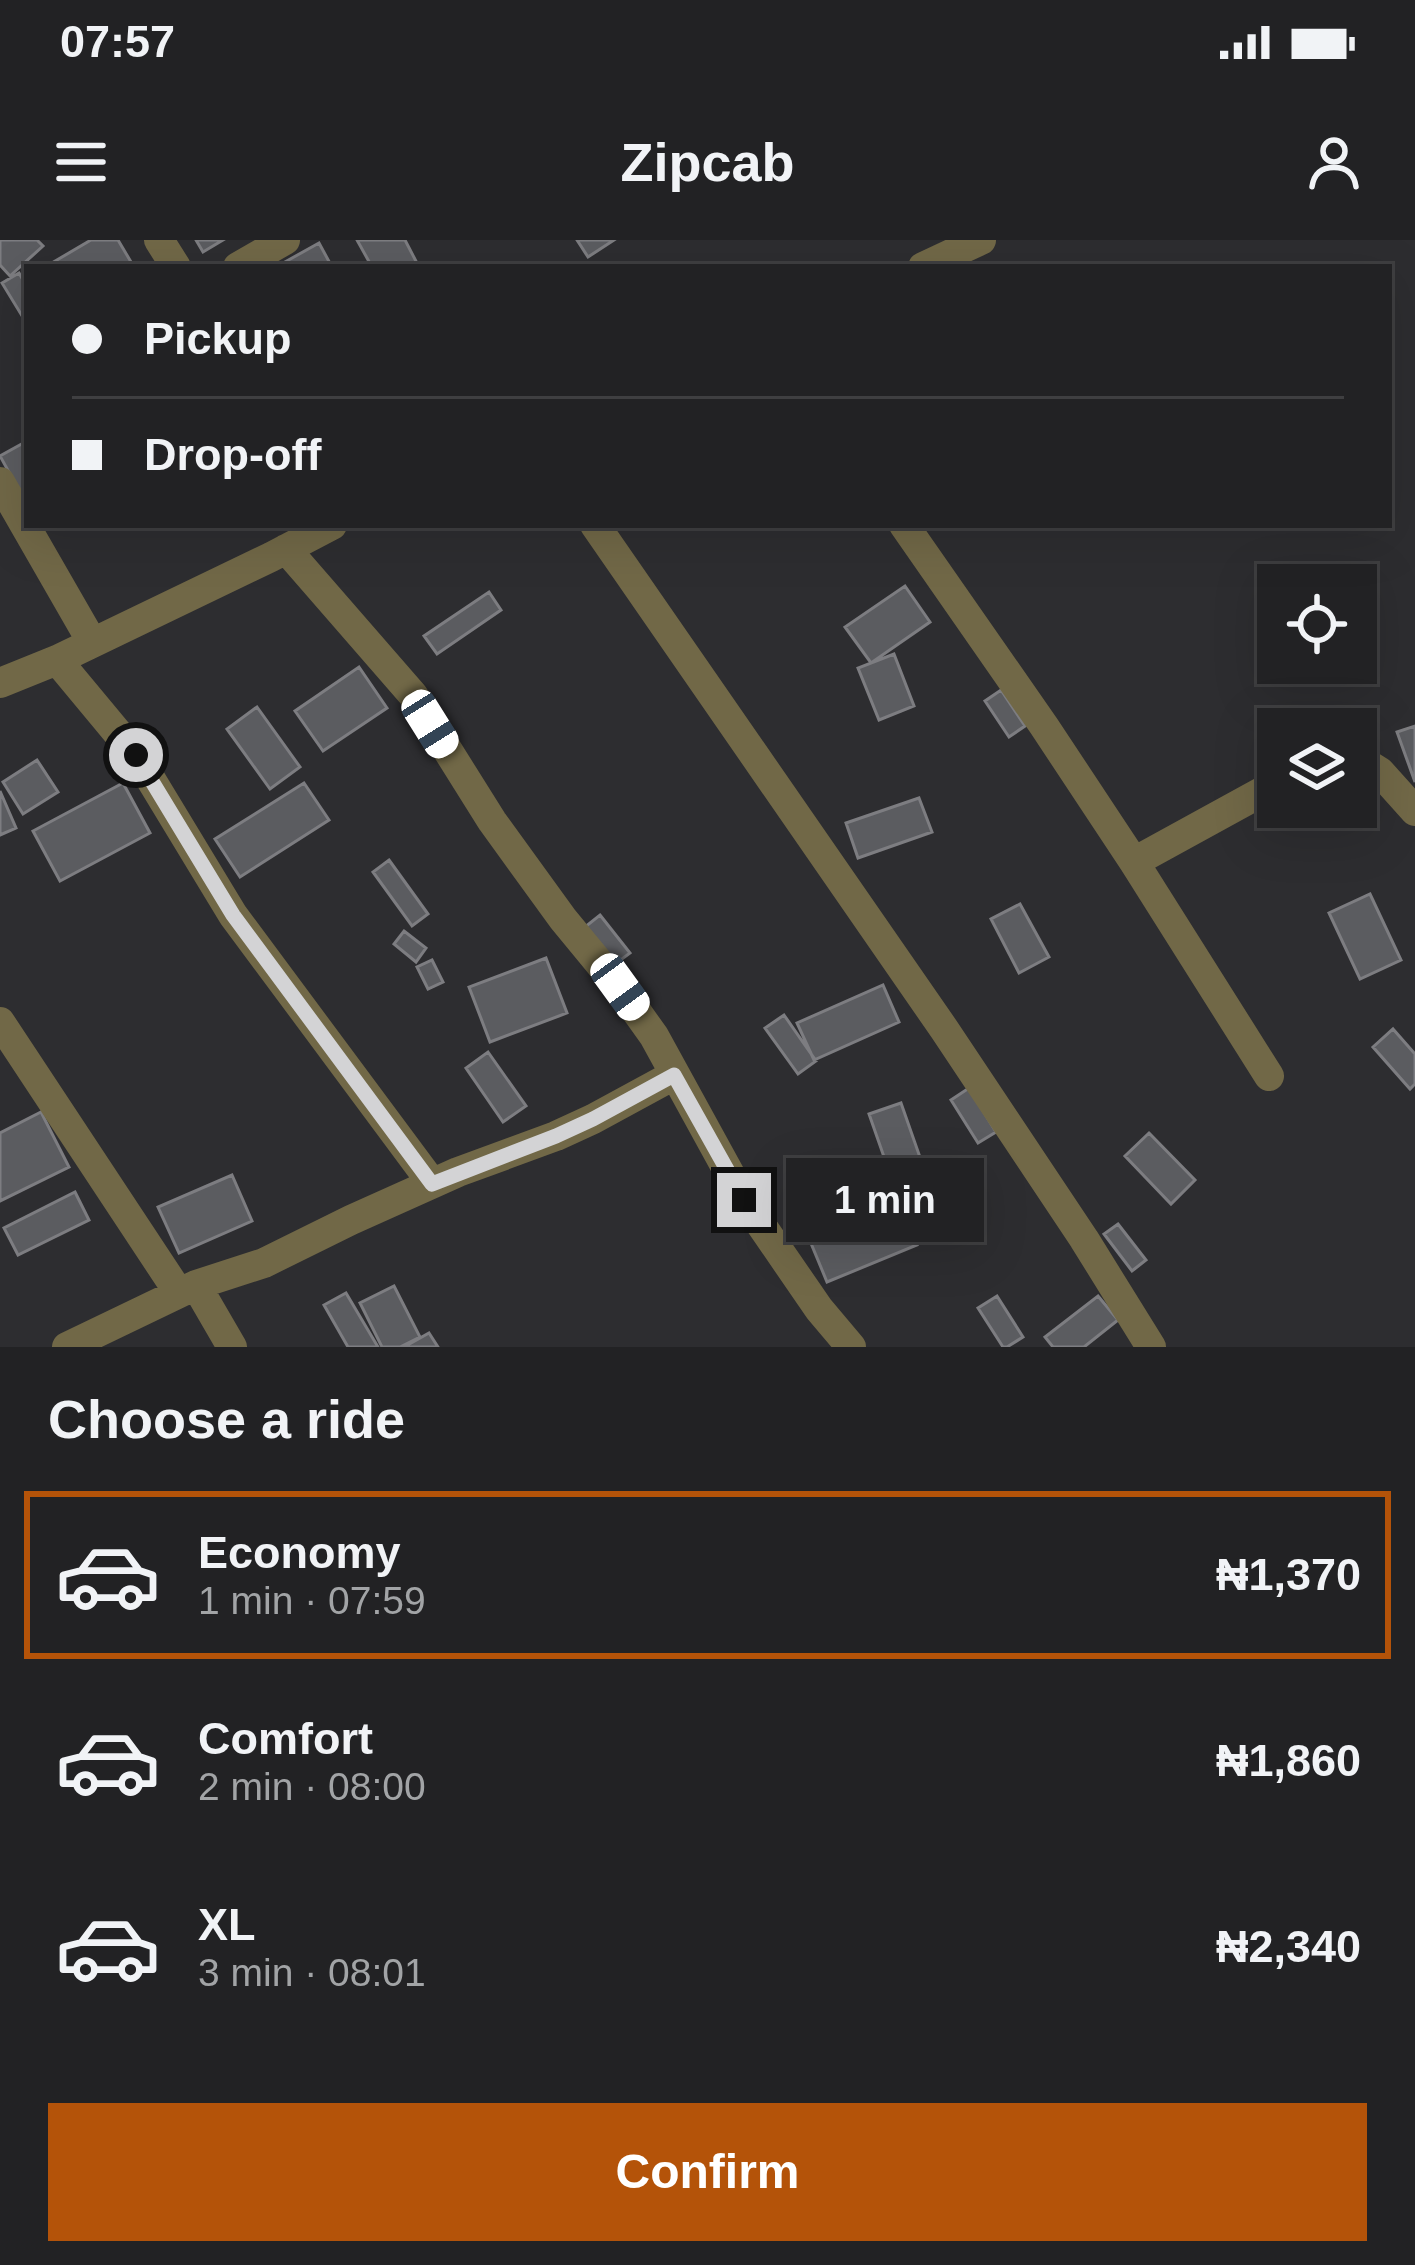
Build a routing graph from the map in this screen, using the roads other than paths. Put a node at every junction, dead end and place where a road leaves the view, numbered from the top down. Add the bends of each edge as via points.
1 (285, 240) edge
2 (981, 240) edge
3 (243, 264) edge
4 (929, 264) edge
5 (0, 482) edge
6 (24, 524) edge
7 (26, 528) edge
8 (322, 528) edge
9 (597, 528) edge
10 (906, 528) edge
11 (286, 549) junction
12 (92, 642) junction
13 (56, 660) junction
14 (0, 683) edge
15 (1377, 770) edge
16 (1257, 795) edge
17 (1415, 811) edge
18 (1134, 862) junction
19 (0, 1022) edge
20 (674, 1075) junction
21 (1269, 1076) dead end
22 (432, 1184) junction
23 (187, 1289) junction
24 (67, 1347) edge
25 (232, 1347) edge
26 (851, 1347) edge
27 (1151, 1347) edge

1 - 3 street
2 - 4 street
5 - 6 street
7 - 12 street
8 - 11 street
9 - 27 street via 944,1029
10 - 18 street
11 - 12 street
11 - 20 street via 412,695
12 - 13 street
13 - 14 street
13 - 22 street via 136,755 233,915
15 - 17 street
16 - 18 street
18 - 21 street
19 - 23 street
20 - 22 street via 556,1136
20 - 26 street via 744,1200
22 - 23 street via 264,1263
23 - 24 street
23 - 25 street

